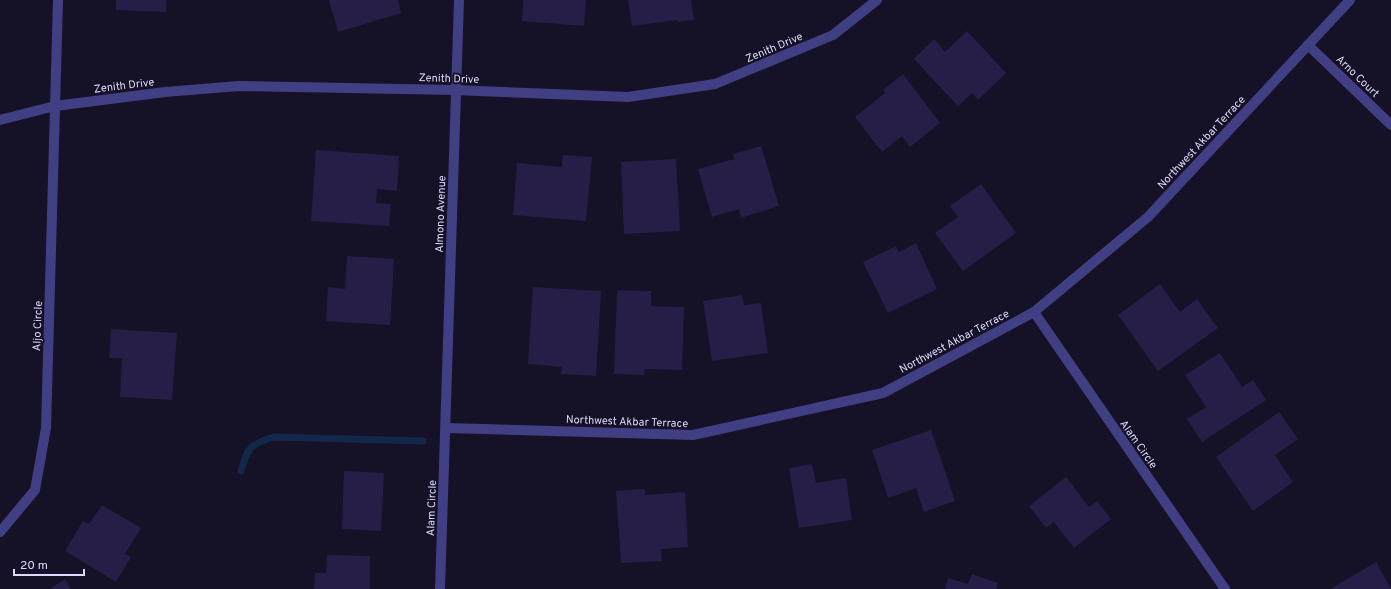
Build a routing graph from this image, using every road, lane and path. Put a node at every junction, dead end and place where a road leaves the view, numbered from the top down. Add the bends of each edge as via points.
1 (58, 0) edge
2 (459, 0) edge
3 (877, 0) edge
4 (1350, 0) edge
5 (1308, 45) junction
6 (455, 90) junction
7 (55, 106) junction
8 (0, 120) edge
9 (1391, 125) edge
10 (1034, 312) junction
11 (446, 428) junction
12 (0, 532) edge
13 (440, 589) edge
14 (1225, 589) edge

1 - 7 street, Aljo Circle
2 - 6 street, Almono Avenue
3 - 6 street, Zenith Drive via 833,35 715,84 628,97
4 - 5 street, Northwest Akbar Terrace
5 - 9 street, Arno Court
5 - 10 street, Northwest Akbar Terrace via 1148,217
6 - 7 street, Zenith Drive via 239,86 165,92
6 - 11 street, Almono Avenue
7 - 8 street, Zenith Drive
7 - 12 street, Aljo Circle via 46,428 36,490
10 - 11 street, Northwest Akbar Terrace via 884,392 693,435
10 - 14 street, Alam Circle
11 - 13 street, Alam Circle

